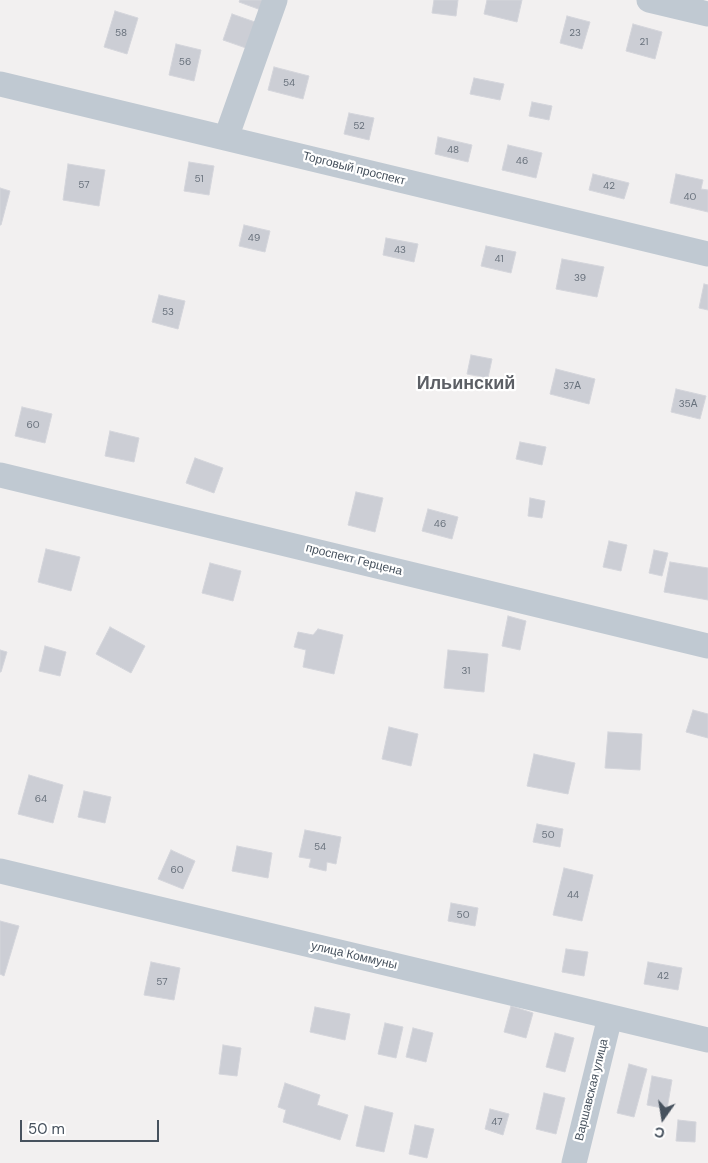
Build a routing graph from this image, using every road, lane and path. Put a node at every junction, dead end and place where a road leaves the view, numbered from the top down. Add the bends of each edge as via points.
1 (274, 0) edge
2 (649, 0) edge
3 (708, 14) edge
4 (0, 84) edge
5 (226, 138) junction
6 (708, 254) edge
7 (0, 475) edge
8 (708, 646) edge
9 (0, 871) edge
10 (610, 1017) junction
11 (708, 1040) edge
12 (574, 1163) edge

1 - 5 street
2 - 3 street
4 - 5 street, Торговый проспект
5 - 6 street, Торговый проспект
7 - 8 street, проспект Герцена
9 - 10 street, улица Коммуны
10 - 11 street, улица Коммуны
10 - 12 street, Варшавская улица

